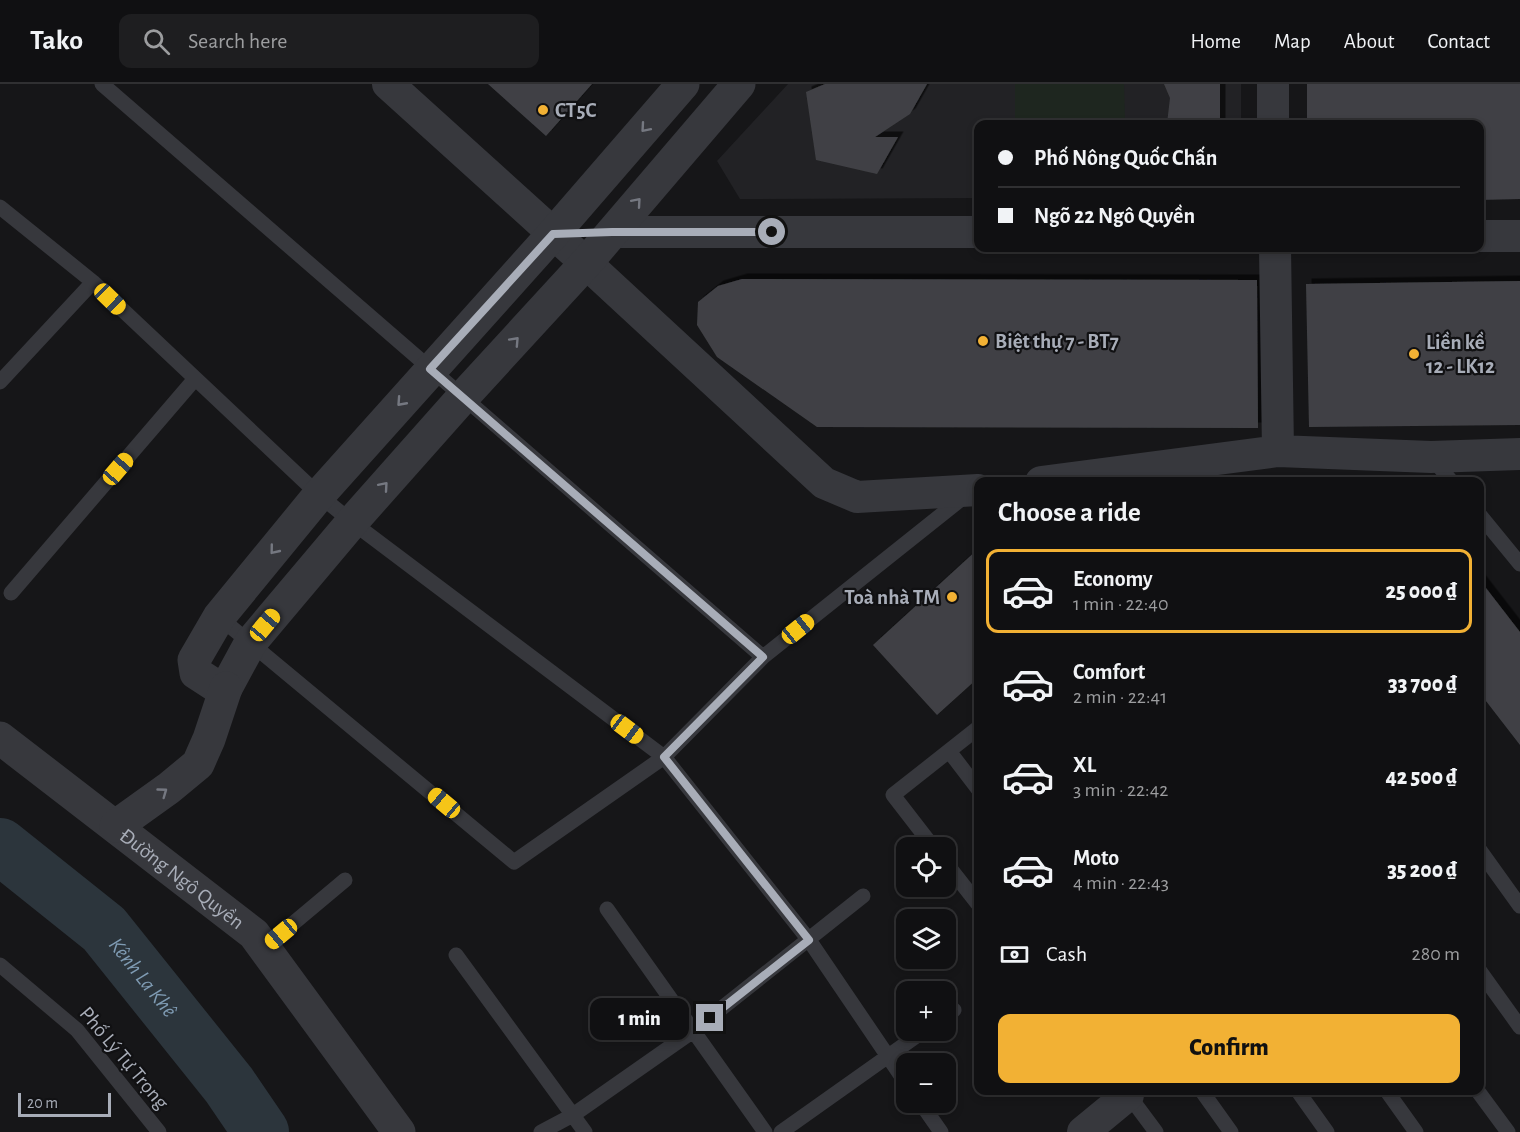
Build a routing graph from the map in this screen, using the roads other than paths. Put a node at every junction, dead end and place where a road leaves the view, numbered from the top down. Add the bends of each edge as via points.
1 (102, 84) edge
2 (388, 84) edge
3 (683, 84) edge
4 (739, 84) edge
5 (1273, 84) edge
6 (1273, 120) edge
7 (0, 207) edge
8 (612, 232) junction
9 (974, 232) edge
10 (553, 234) junction
11 (1484, 236) edge
12 (1520, 236) edge
13 (1275, 252) edge
14 (586, 263) junction
15 (93, 282) junction
16 (430, 369) junction
17 (194, 380) junction
18 (0, 382) edge
19 (463, 397) junction
20 (1278, 451) junction
21 (1520, 454) edge
22 (1431, 457) junction
23 (1079, 477) edge
24 (1448, 477) edge
25 (974, 490) edge
26 (974, 491) edge
27 (319, 495) junction
28 (1484, 520) edge
29 (352, 522) junction
30 (1520, 564) edge
31 (11, 593) dead end
32 (219, 617) junction
33 (251, 642) junction
34 (763, 657) junction
35 (226, 688) junction
36 (974, 731) edge
37 (0, 738) edge
38 (950, 751) junction
39 (664, 757) junction
40 (974, 784) edge
41 (116, 826) junction
42 (925, 837) edge
43 (1484, 856) edge
44 (956, 876) edge
45 (345, 880) dead end
46 (864, 896) dead end
47 (974, 899) edge
48 (1520, 906) edge
49 (607, 909) dead end
50 (809, 940) junction
51 (265, 947) junction
52 (456, 955) dead end
53 (0, 965) edge
54 (1484, 977) edge
55 (1520, 1027) edge
56 (693, 1031) junction
57 (910, 1041) edge
58 (888, 1057) junction
59 (896, 1069) edge
60 (1126, 1095) edge
61 (1131, 1095) edge
62 (1205, 1095) edge
63 (1301, 1095) edge
64 (1390, 1095) edge
65 (1482, 1095) edge
66 (928, 1113) edge
67 (573, 1115) junction
68 (159, 1132) edge
69 (399, 1132) edge
70 (541, 1132) edge
71 (585, 1132) edge
72 (765, 1132) edge
73 (781, 1132) edge
74 (941, 1132) edge
75 (1083, 1132) edge
76 (1156, 1132) edge
77 (1231, 1132) edge
78 (1327, 1132) edge
79 (1416, 1132) edge
80 (1508, 1132) edge

1 - 16 lane
2 - 10 street
3 -> 10 street
8 -> 4 street
5 - 6 street
7 - 15 lane
8 - 9 street
8 - 10 street
8 - 14 street
10 - 14 street
10 - 16 street
11 - 12 street
13 - 20 street
19 -> 14 street
14 - 25 street via 824,483 857,497
15 - 17 lane
15 - 18 lane
16 - 19 lane
16 -> 27 street
17 - 27 lane
17 - 31 lane
29 -> 19 street
19 - 34 lane
20 - 22 street
20 - 23 street
21 - 22 street
22 - 24 lane
26 - 34 lane
27 - 29 lane
27 -> 32 street
28 - 30 lane
29 - 33 street
29 - 39 lane
32 - 33 lane
32 - 35 street via 194,660 196,673
33 - 35 street
33 - 39 lane via 514,862
34 - 39 lane
41 -> 35 street via 198,764
36 - 38 lane
37 - 41 street, Đường Ngô Quyền
38 - 40 lane
38 - 42 lane via 893,795
39 - 50 lane
41 - 51 street, Đường Ngô Quyền via 254,934
43 - 48 lane
44 - 47 lane
45 - 51 lane
46 - 50 lane
49 - 56 lane
50 - 56 lane
50 - 58 lane
51 - 69 street, Đường Ngô Quyền
52 - 67 lane
53 - 68 lane, Phố Lý Tự Trọng via 77,1030
54 - 55 lane
56 - 67 lane
56 - 72 lane
57 - 58 lane
58 - 59 lane
58 - 73 lane
60 - 75 street
61 - 76 lane
62 - 77 lane
63 - 78 lane
64 - 79 lane
65 - 80 lane
66 - 74 lane
67 - 70 lane
67 - 71 lane

